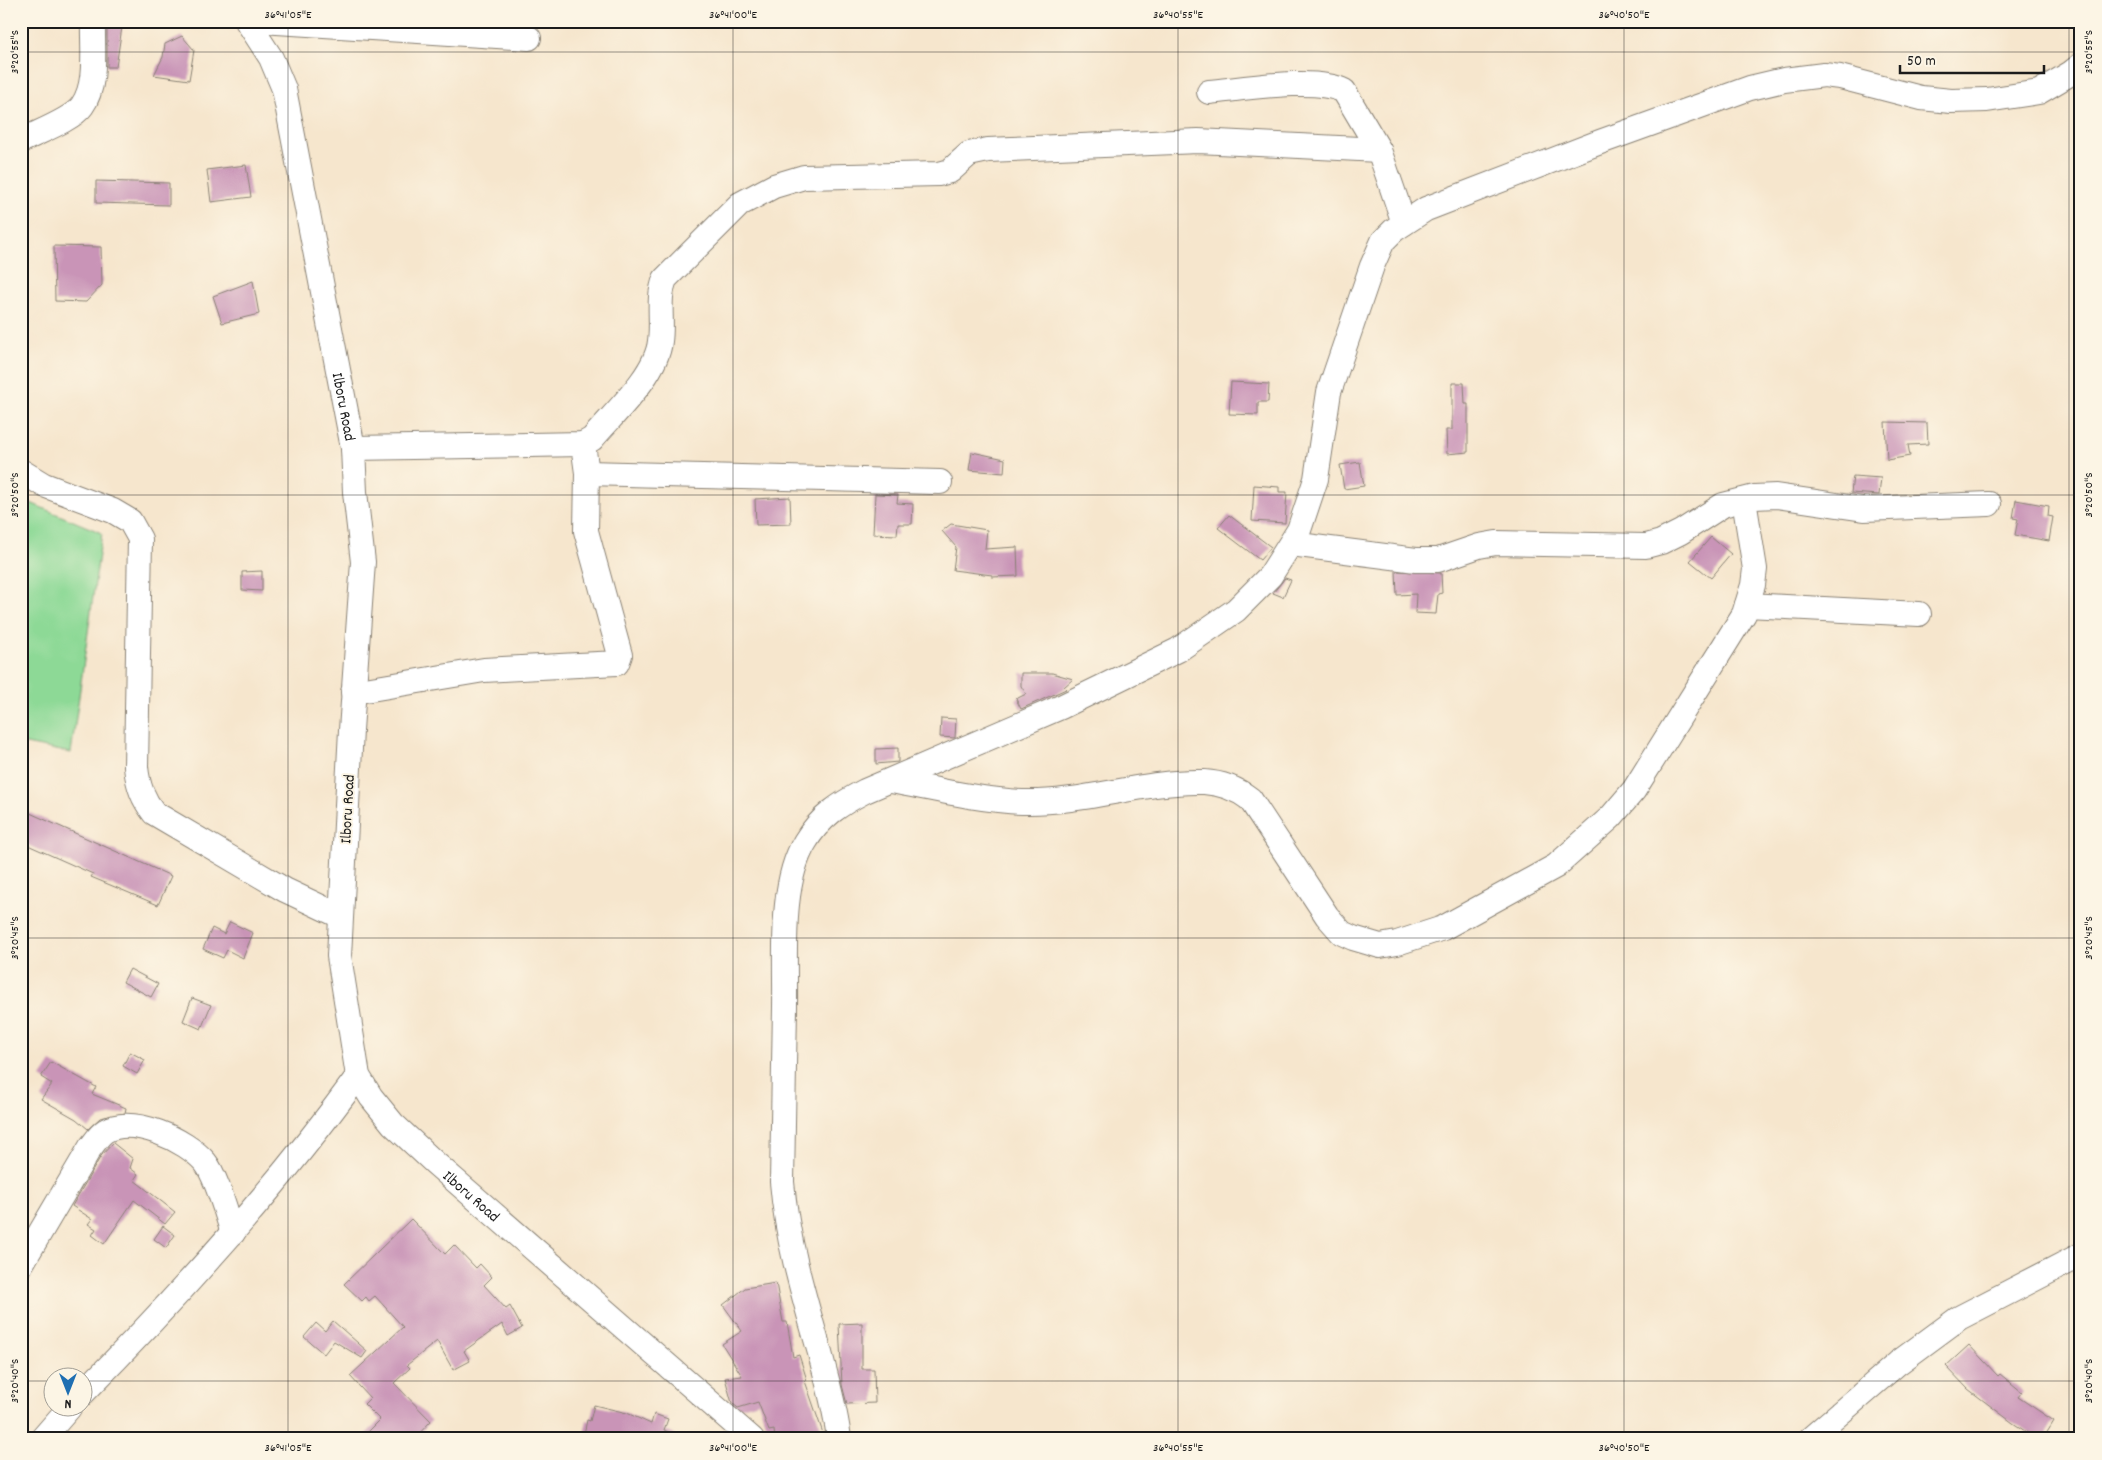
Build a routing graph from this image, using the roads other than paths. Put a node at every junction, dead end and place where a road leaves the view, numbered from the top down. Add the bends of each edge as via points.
1 (92, 21) edge
2 (247, 21) edge
3 (261, 21) edge
4 (529, 38) dead end
5 (2081, 65) edge
6 (1209, 92) dead end
7 (21, 141) edge
8 (1379, 150) junction
9 (1404, 223) junction
10 (583, 444) junction
11 (353, 448) junction
12 (21, 471) edge
13 (587, 473) junction
14 (940, 482) dead end
15 (1744, 500) junction
16 (1989, 504) dead end
17 (1290, 544) junction
18 (1746, 605) junction
19 (1919, 614) dead end
20 (354, 692) junction
21 (891, 781) junction
22 (340, 916) junction
23 (358, 1076) junction
24 (233, 1233) junction
25 (2081, 1255) edge
26 (21, 1265) edge
27 (92, 1384) edge
28 (60, 1418) edge
29 (42, 1439) edge
30 (752, 1439) edge
31 (839, 1439) edge
32 (1810, 1439) edge

1 - 7 street via 91,85 82,107
2 - 11 street, Ilboru Road via 271,58 284,89
3 - 4 street
5 - 9 street via 2039,92 1987,100 1921,98 1840,76 1784,80 1750,88 1453,197
6 - 8 street via 1266,86 1336,86 1350,98
8 - 9 street
8 - 10 street via 1198,141 988,150 968,154 950,171 939,174 804,177 774,186 740,204 665,280 660,291 660,341 656,359 592,439
9 - 17 street via 1383,242 1372,266 1329,392 1316,479 1299,530
10 - 11 street
10 - 13 street
11 - 20 street, Ilboru Road via 363,562
12 - 22 street via 44,485 113,511 130,521 140,538 136,767 145,802 154,813 285,890
13 - 14 street
13 - 20 street via 586,531 620,655 617,663 484,670
15 - 16 street via 1776,496 1864,509
15 - 17 street via 1724,505 1681,532 1646,546 1496,543 1444,558 1416,560
15 - 18 street via 1754,569
17 - 21 street via 1270,576 1236,610 1178,650 1061,707
18 - 19 street
18 - 21 street via 1744,614 1634,790 1611,817 1556,866 1444,928 1397,943 1366,944 1342,933 1327,916 1250,799 1228,786 1205,782 1024,802 994,800
20 - 22 street, Ilboru Road
21 - 31 street via 836,806 819,822 794,865 787,911 784,1214 834,1404
22 - 23 street, Ilboru Road via 339,956
23 - 24 street
23 - 30 street, Ilboru Road via 393,1124 435,1163
24 - 26 street via 206,1162 154,1128 116,1127 100,1134 90,1148
24 - 27 street via 200,1272
25 - 32 street via 1958,1318 1898,1363
28 - 29 street

